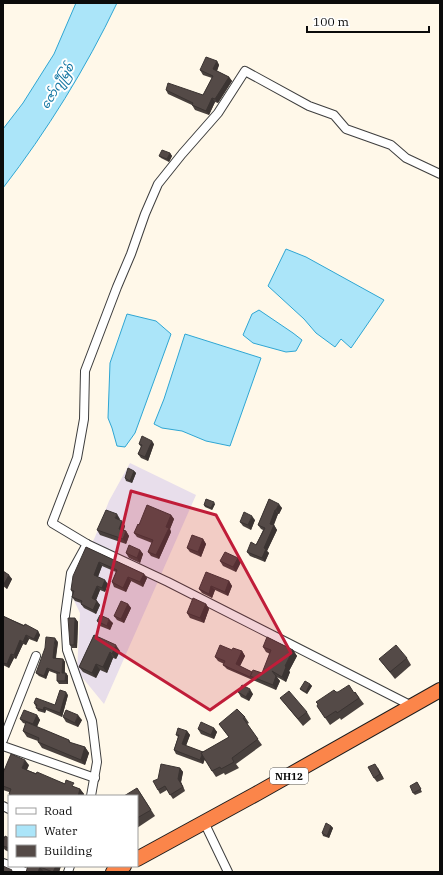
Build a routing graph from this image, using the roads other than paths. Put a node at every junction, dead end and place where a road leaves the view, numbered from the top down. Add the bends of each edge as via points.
1 (440, 174) edge
2 (87, 544) junction
3 (36, 656) dead end
4 (440, 690) edge
5 (412, 706) junction
6 (3, 740) edge
7 (3, 746) edge
8 (94, 778) junction
9 (91, 795) edge
10 (204, 822) junction
11 (138, 858) edge
12 (12, 867) edge
13 (122, 867) edge
14 (25, 872) edge
15 (113, 872) edge
16 (228, 872) edge

1 - 2 street via 406,158 391,145 346,129 334,116 309,106 245,71 218,113 158,184 85,371 84,419 77,458 52,523
2 - 5 street via 168,582
2 - 8 street via 71,573 65,616 66,650 92,721 97,762
3 - 6 street
4 - 5 highway, NH12
5 - 10 highway, NH12
7 - 8 street
8 - 9 street
10 - 11 highway, NH12
10 - 16 street
12 - 14 street
13 - 15 highway

